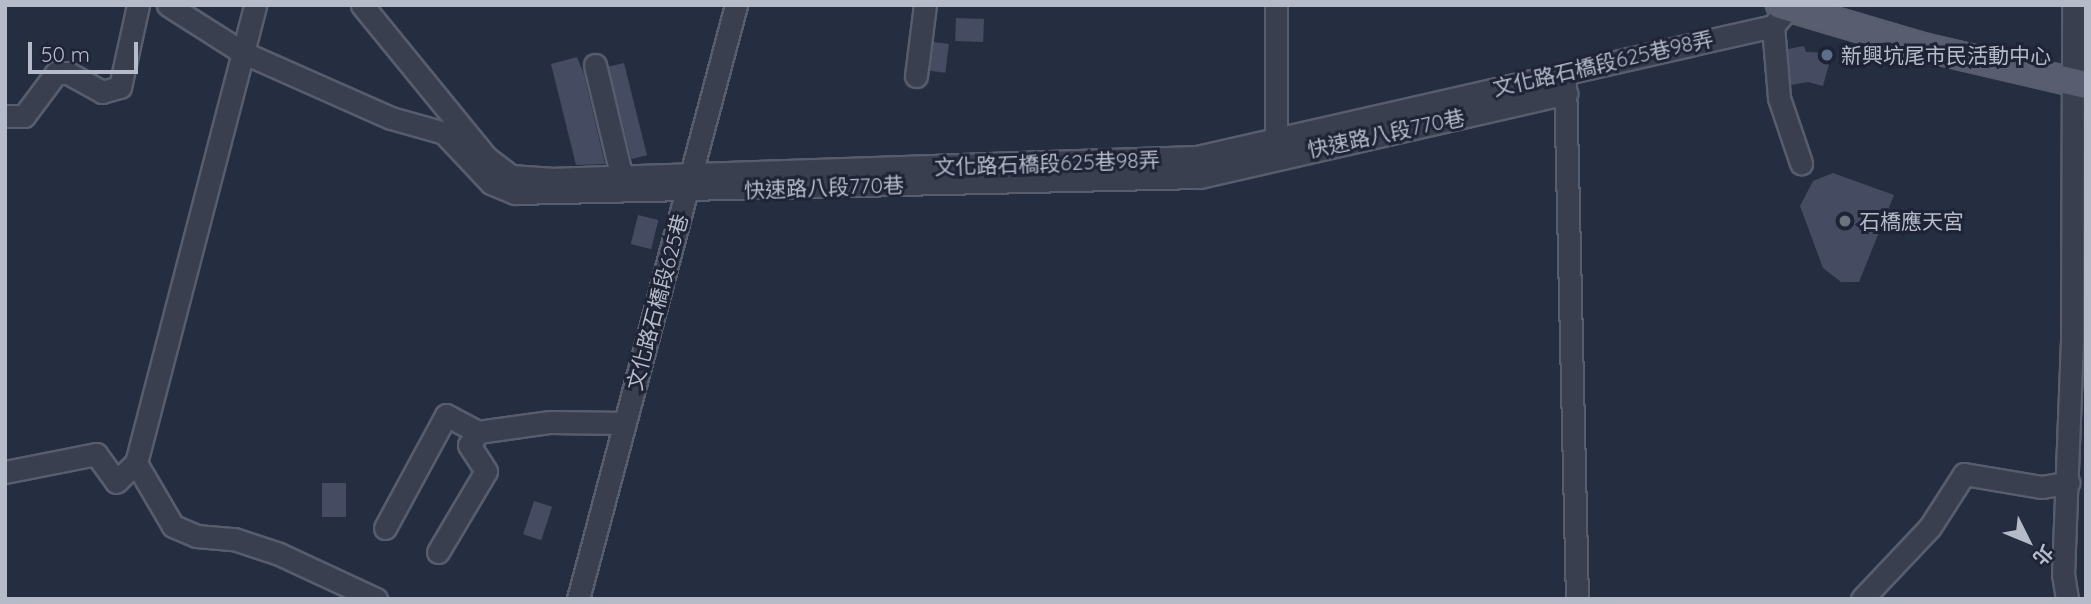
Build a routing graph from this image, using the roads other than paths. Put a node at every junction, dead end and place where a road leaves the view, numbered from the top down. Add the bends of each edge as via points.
1 (138, 5) edge
2 (168, 5) edge
3 (255, 5) edge
4 (362, 5) edge
5 (736, 5) edge
6 (925, 5) edge
7 (1276, 5) edge
8 (2078, 10) edge
9 (1780, 13) edge
10 (242, 52) junction
11 (596, 65) dead end
12 (1565, 71) junction
13 (916, 76) dead end
14 (2080, 84) edge
15 (1566, 93) junction
16 (5, 116) edge
17 (1276, 147) junction
18 (1801, 163) dead end
19 (621, 174) junction
20 (688, 183) junction
21 (625, 423) junction
22 (478, 432) junction
23 (2076, 447) edge
24 (136, 463) junction
25 (5, 472) edge
26 (2069, 482) junction
27 (385, 528) dead end
28 (438, 552) dead end
29 (376, 599) edge
30 (578, 599) edge
31 (1577, 599) edge
32 (1862, 599) edge
33 (2067, 599) edge

1 - 16 street via 120,87 102,92 68,73 56,73 24,116
2 - 10 street
3 - 10 street
4 - 19 street, 文化路石橋段625巷98弄 via 487,158 511,176 550,179
5 - 20 street, 文化路石橋段625巷
6 - 13 street
7 - 17 street
8 - 14 street
9 - 12 street, 文化路石橋段625巷98弄
9 - 14 main road
9 - 18 street via 1779,98
10 - 20 street via 391,118 444,133 491,183 515,193
10 - 24 street
11 - 19 street
12 - 15 street
12 - 17 street, 文化路石橋段625巷98弄
14 - 23 street
15 - 17 street, 快速路八段770巷
15 - 31 street
17 - 20 street, 文化路石橋段625巷98弄 via 1196,158
19 - 20 street, 文化路石橋段625巷98弄
20 - 21 street, 文化路石橋段625巷
21 - 22 street via 550,422
21 - 30 street, 文化路石橋段625巷
22 - 27 street via 446,415
22 - 28 street via 469,445 486,471
23 - 26 street
24 - 25 street via 116,482 96,454
24 - 29 street via 173,526 196,536 234,538 279,554
26 - 32 street via 2042,486 1964,474 1930,527
26 - 33 street via 2063,575

